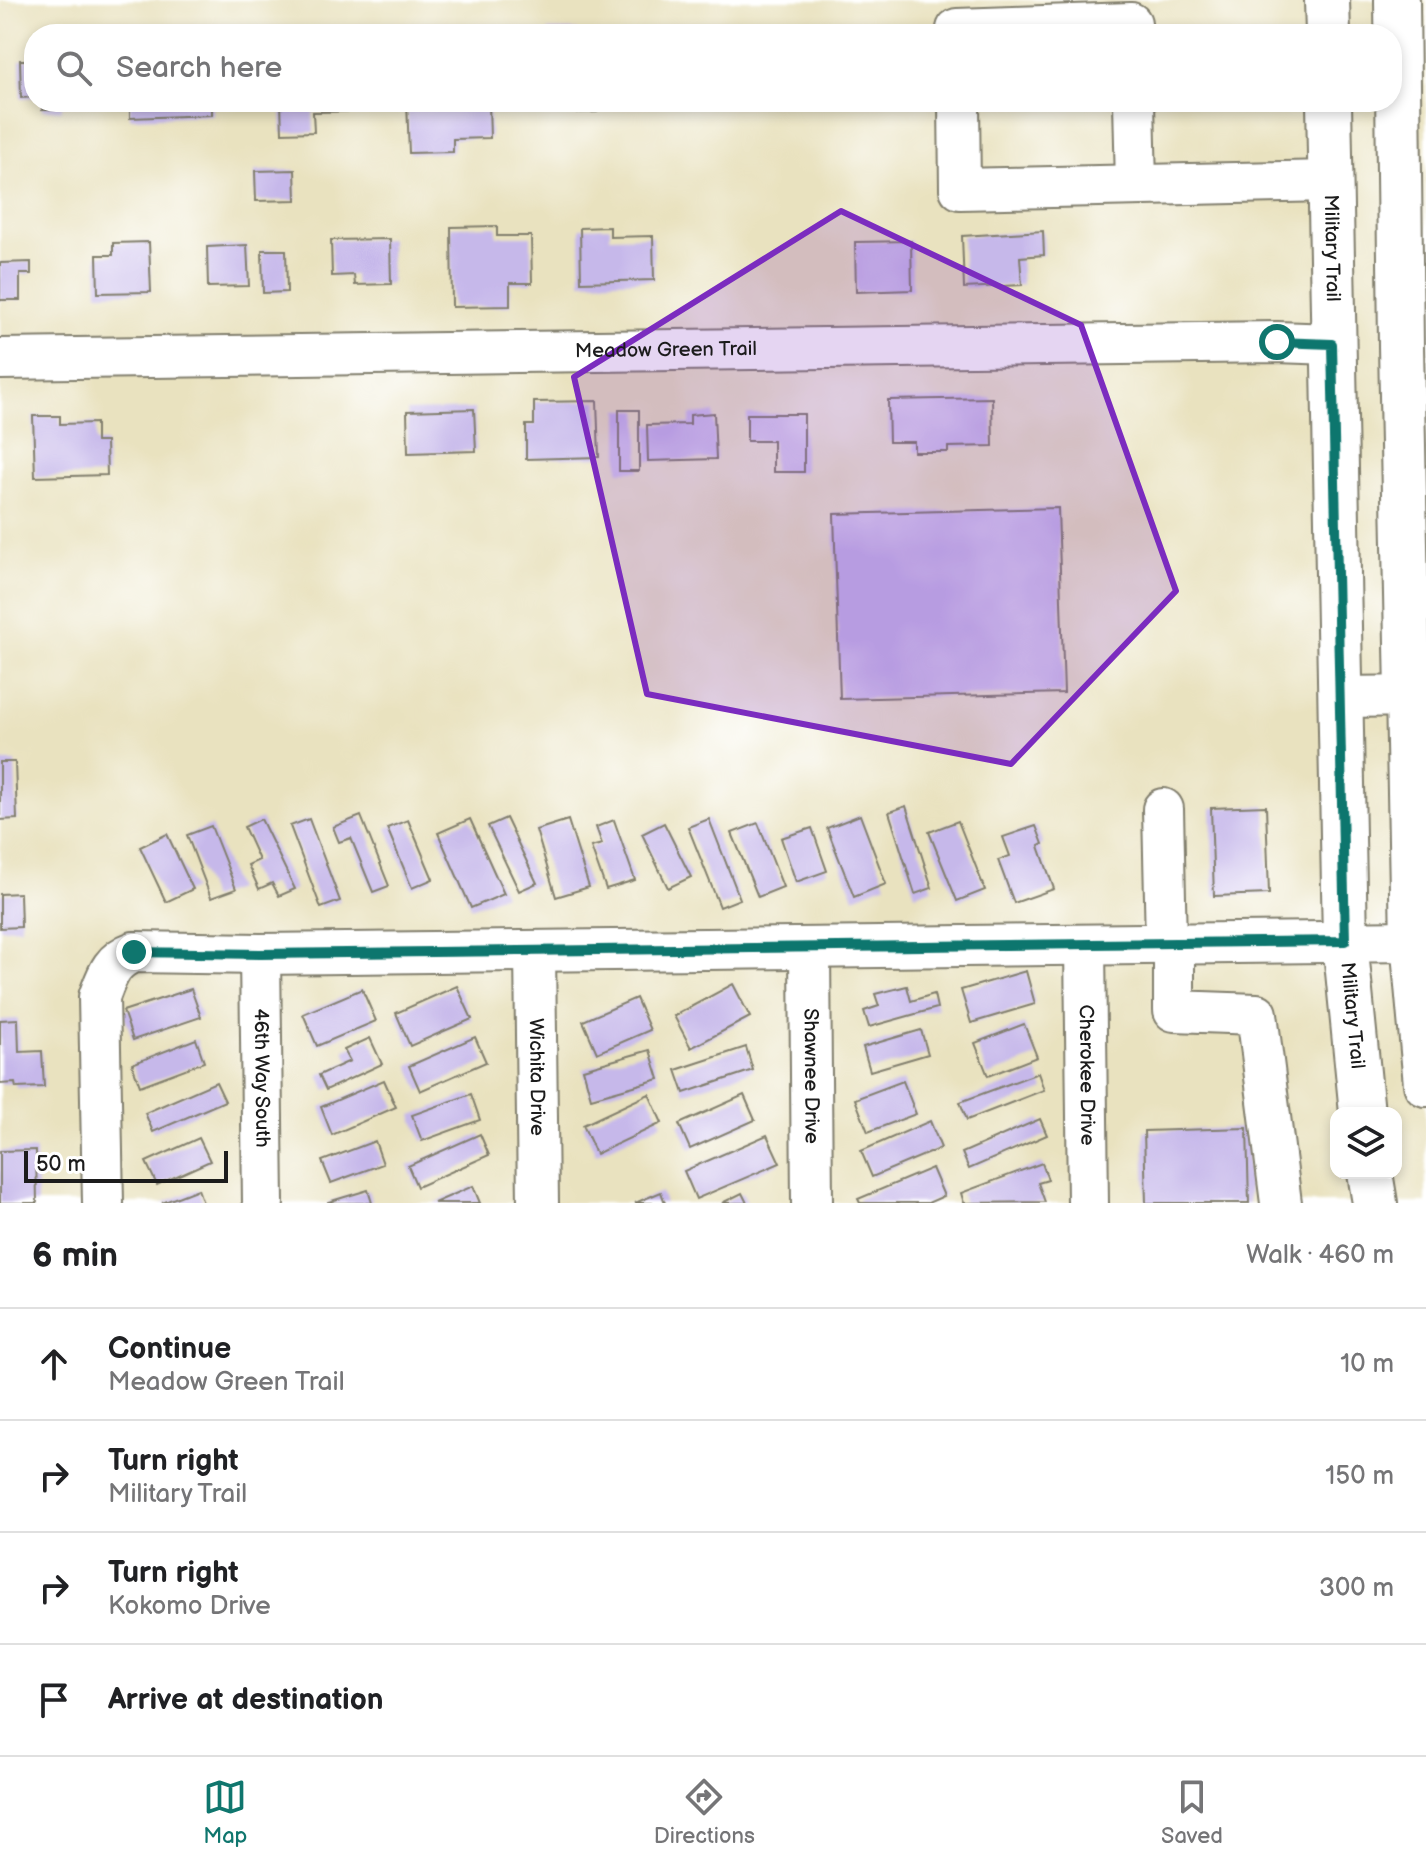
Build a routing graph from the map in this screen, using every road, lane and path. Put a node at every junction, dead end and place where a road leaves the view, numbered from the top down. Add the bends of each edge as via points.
1 (1327, 0) edge
2 (1397, 0) edge
3 (1062, 13) edge
4 (990, 24) edge
5 (1131, 24) edge
6 (1328, 24) edge
7 (1397, 24) edge
8 (959, 112) edge
9 (1134, 112) edge
10 (1329, 112) edge
11 (1398, 112) edge
12 (1330, 181) junction
13 (1136, 185) junction
14 (1332, 344) junction
15 (0, 359) edge
16 (1417, 696) edge
17 (1340, 697) junction
18 (1418, 806) edge
19 (1163, 809) dead end
20 (1345, 941) junction
21 (1413, 941) junction
22 (1170, 944) junction
23 (1085, 945) junction
24 (810, 948) junction
25 (535, 951) junction
26 (260, 954) junction
27 (1426, 1084) edge
28 (1361, 1107) edge
29 (1371, 1179) edge
30 (103, 1203) edge
31 (263, 1203) edge
32 (538, 1203) edge
33 (812, 1203) edge
34 (1088, 1203) edge
35 (1281, 1203) edge
36 (1375, 1203) edge

1 - 6 main road
2 - 7 main road
3 - 4 street
3 - 5 street
8 - 13 street via 960,189
9 - 13 street
10 - 12 main road, Military Trail
11 - 16 main road via 1401,362
12 - 13 street
12 - 14 main road, Military Trail
14 - 15 street, Meadow Green Trail
14 - 17 main road, Military Trail
16 - 17 street
16 - 18 main road
17 - 20 main road, Military Trail
18 - 21 main road
19 - 22 street
20 - 21 street
20 - 22 street
20 - 28 main road, Military Trail
21 - 27 main road
22 - 23 street
22 - 35 street via 1174,1011 1257,1014
23 - 24 street
23 - 34 street, Cherokee Drive
24 - 25 street
24 - 33 street, Shawnee Drive
25 - 26 street
25 - 32 street, Wichita Drive
26 - 30 street via 134,952 110,970 99,997
26 - 31 street, 46th Way South
29 - 36 main road

